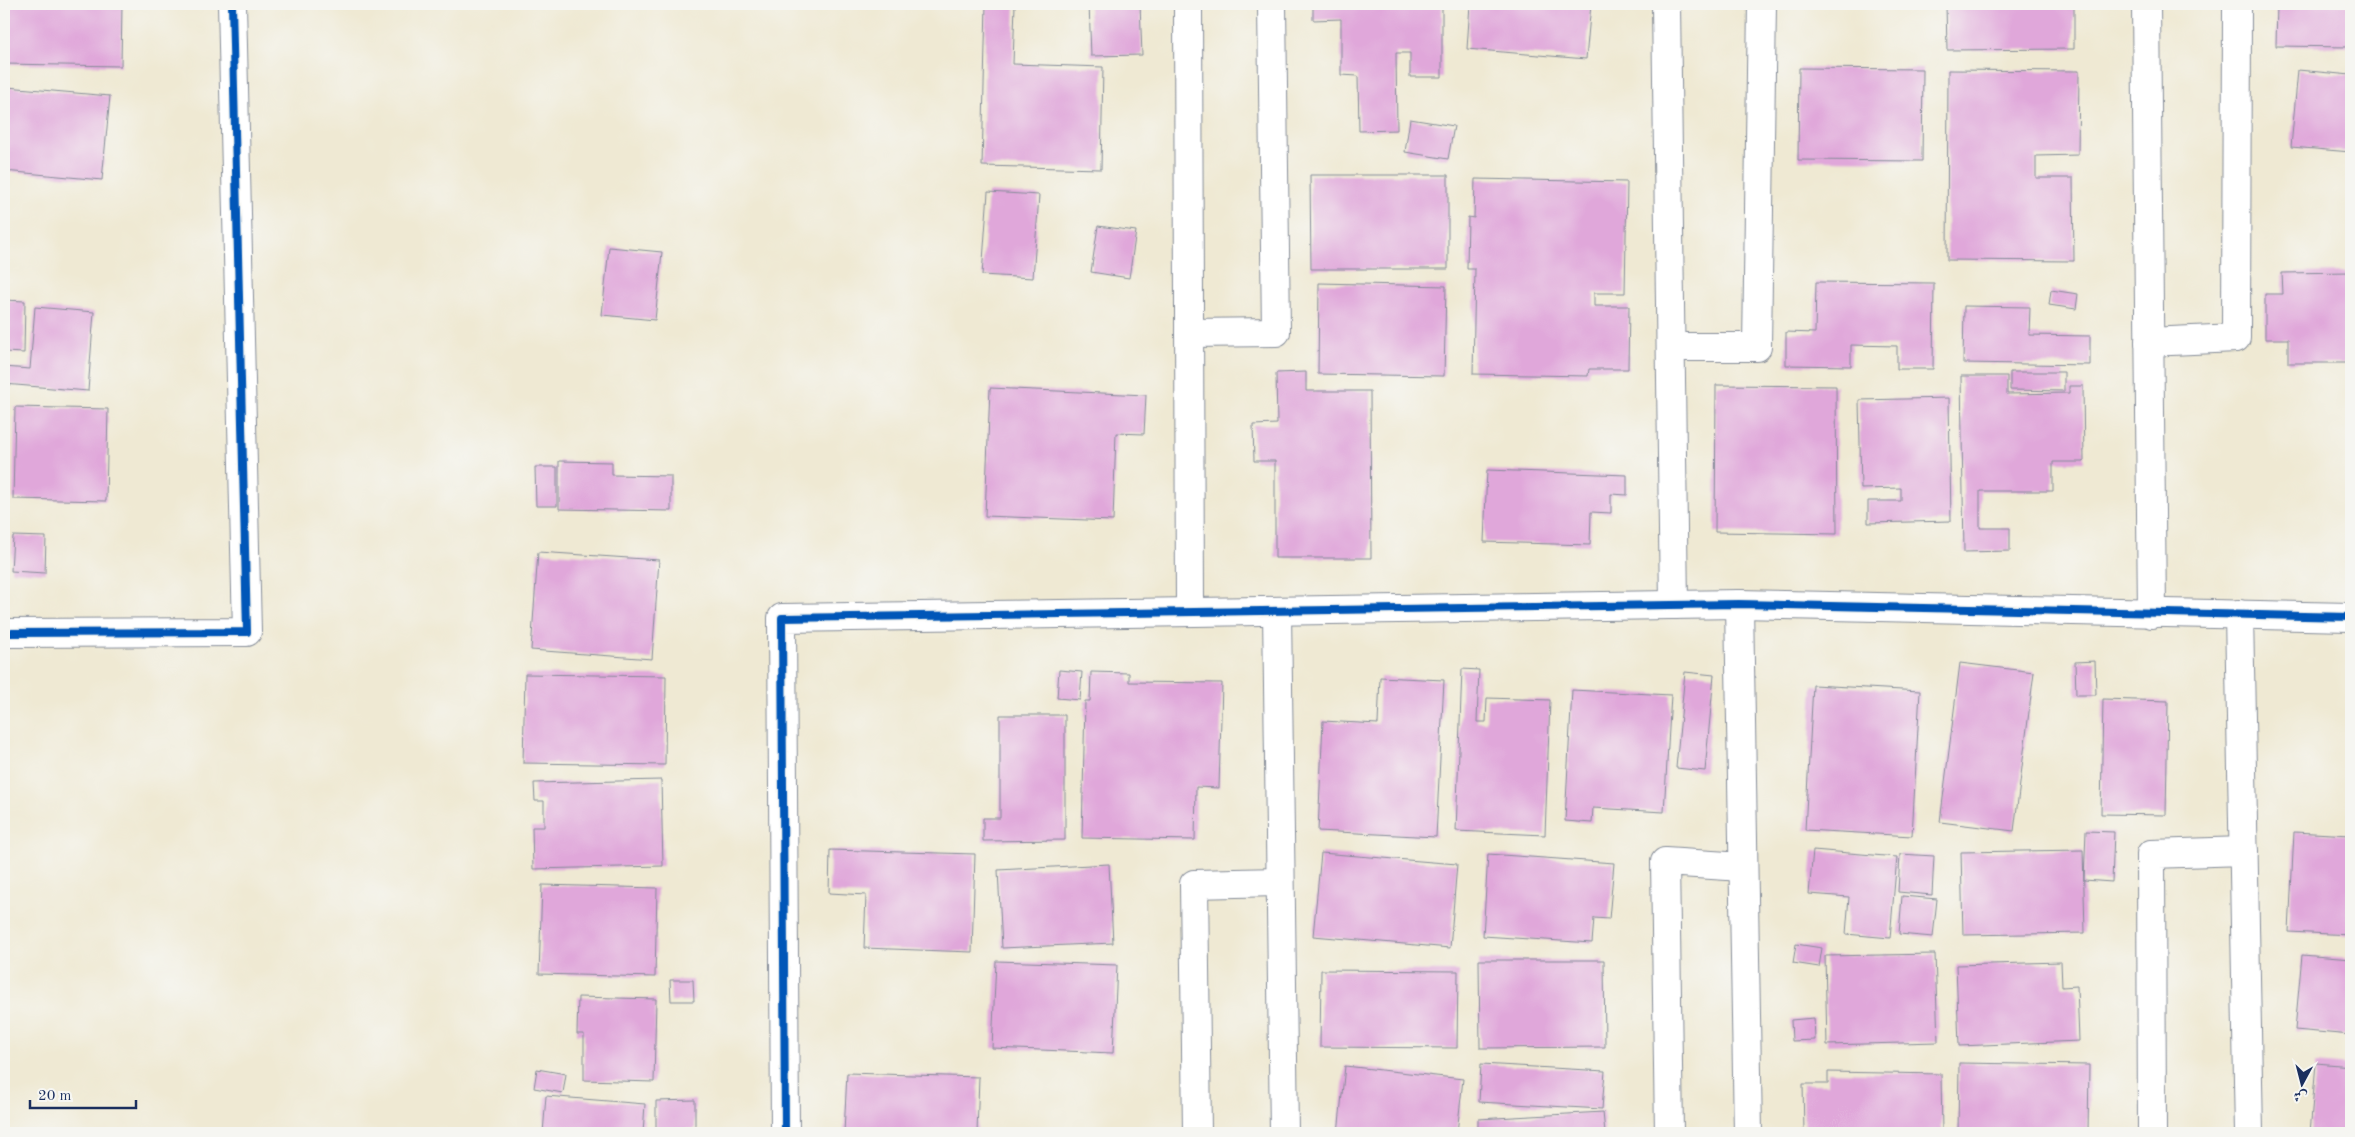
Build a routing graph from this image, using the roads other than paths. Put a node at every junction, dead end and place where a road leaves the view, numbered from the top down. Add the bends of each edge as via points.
1 (232, 4) edge
2 (1188, 4) edge
3 (1272, 4) edge
4 (1666, 4) edge
5 (1762, 4) edge
6 (2146, 4) edge
7 (2237, 4) edge
8 (1189, 333) junction
9 (2149, 342) junction
10 (1670, 347) junction
11 (1739, 604) junction
12 (1674, 606) junction
13 (1276, 611) junction
14 (1190, 612) junction
15 (2152, 614) junction
16 (2239, 614) junction
17 (2351, 617) edge
18 (4, 633) edge
19 (2244, 851) junction
20 (1743, 867) junction
21 (1280, 882) junction
22 (785, 1133) edge
23 (1197, 1133) edge
24 (1284, 1133) edge
25 (1670, 1133) edge
26 (1748, 1133) edge
27 (2152, 1133) edge
28 (2249, 1133) edge

1 - 18 street via 248,632
2 - 8 street
3 - 8 street via 1276,332
4 - 10 street
5 - 10 street via 1757,347
6 - 9 street
7 - 9 street via 2236,338
8 - 14 street
9 - 15 street
10 - 12 street
11 - 12 street
11 - 15 street
11 - 20 street
12 - 13 street
13 - 14 street
13 - 21 street
14 - 22 street via 782,618
15 - 16 street
16 - 17 street
16 - 19 street
19 - 27 street via 2151,854
19 - 28 street
20 - 25 street via 1665,862
20 - 26 street
21 - 23 street via 1194,884
21 - 24 street

